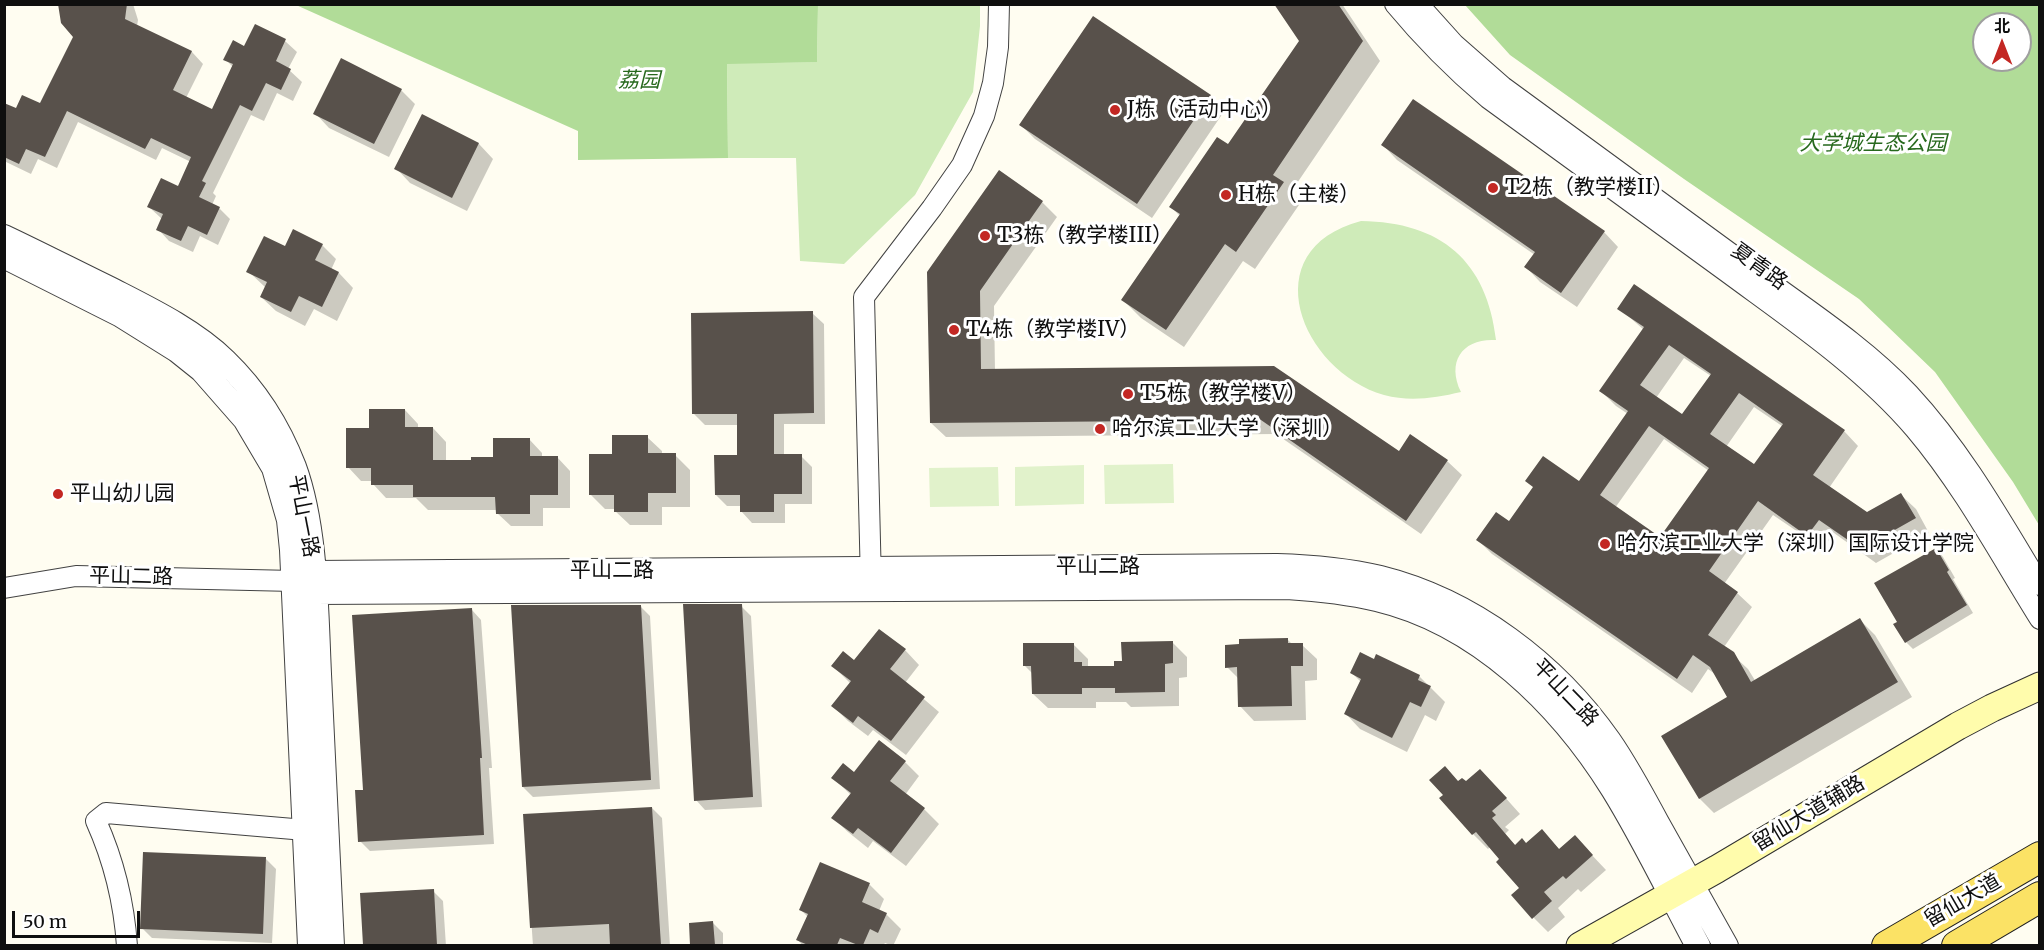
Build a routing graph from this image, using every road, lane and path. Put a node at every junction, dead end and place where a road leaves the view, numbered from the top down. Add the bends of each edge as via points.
1 (999, 4) edge
2 (1395, 4) edge
3 (1418, 4) edge
4 (4, 237) edge
5 (4, 256) edge
6 (870, 579) junction
7 (307, 582) junction
8 (2040, 585) edge
9 (4, 588) edge
10 (2040, 620) edge
11 (2040, 686) edge
12 (2040, 703) edge
13 (305, 831) junction
14 (2040, 857) edge
15 (1684, 895) junction
16 (2040, 897) edge
17 (127, 945) edge
18 (310, 945) edge
19 (332, 945) edge
20 (1580, 945) edge
21 (1609, 945) edge
22 (1698, 945) edge
23 (1726, 945) edge
24 (1887, 945) edge
25 (1957, 945) edge

1 - 6 street via 993,83 984,116 962,165 864,297
2 - 10 street, 夏青路 via 1435,51 1488,98 1857,371 1937,457
3 - 8 street, 夏青路 via 1454,44 1503,87 1840,334 1908,393 1965,464
4 - 7 street, 平山一路 via 145,307 200,341 246,384 280,436 294,467 308,525
5 - 7 street, 平山一路 via 121,315 202,370 245,419 274,468
6 - 7 street, 平山二路
6 - 15 street, 平山二路 via 1296,567 1347,571 1414,589 1453,606 1515,644 1582,706 1632,777
7 - 9 street, 平山二路 via 76,576
7 - 13 street, 平山一路
7 - 19 street, 平山一路
11 - 15 main road, 留仙大道辅路 via 1958,726
12 - 15 main road, 留仙大道辅路 via 1972,735
13 - 17 street via 106,813 96,821 109,849 124,910
13 - 18 street, 平山一路
14 - 24 main road, 留仙大道
15 - 20 main road, 留仙大道辅路
15 - 21 main road, 留仙大道辅路
15 - 22 street, 平山二路
15 - 23 street, 平山二路
16 - 25 main road, 留仙大道

